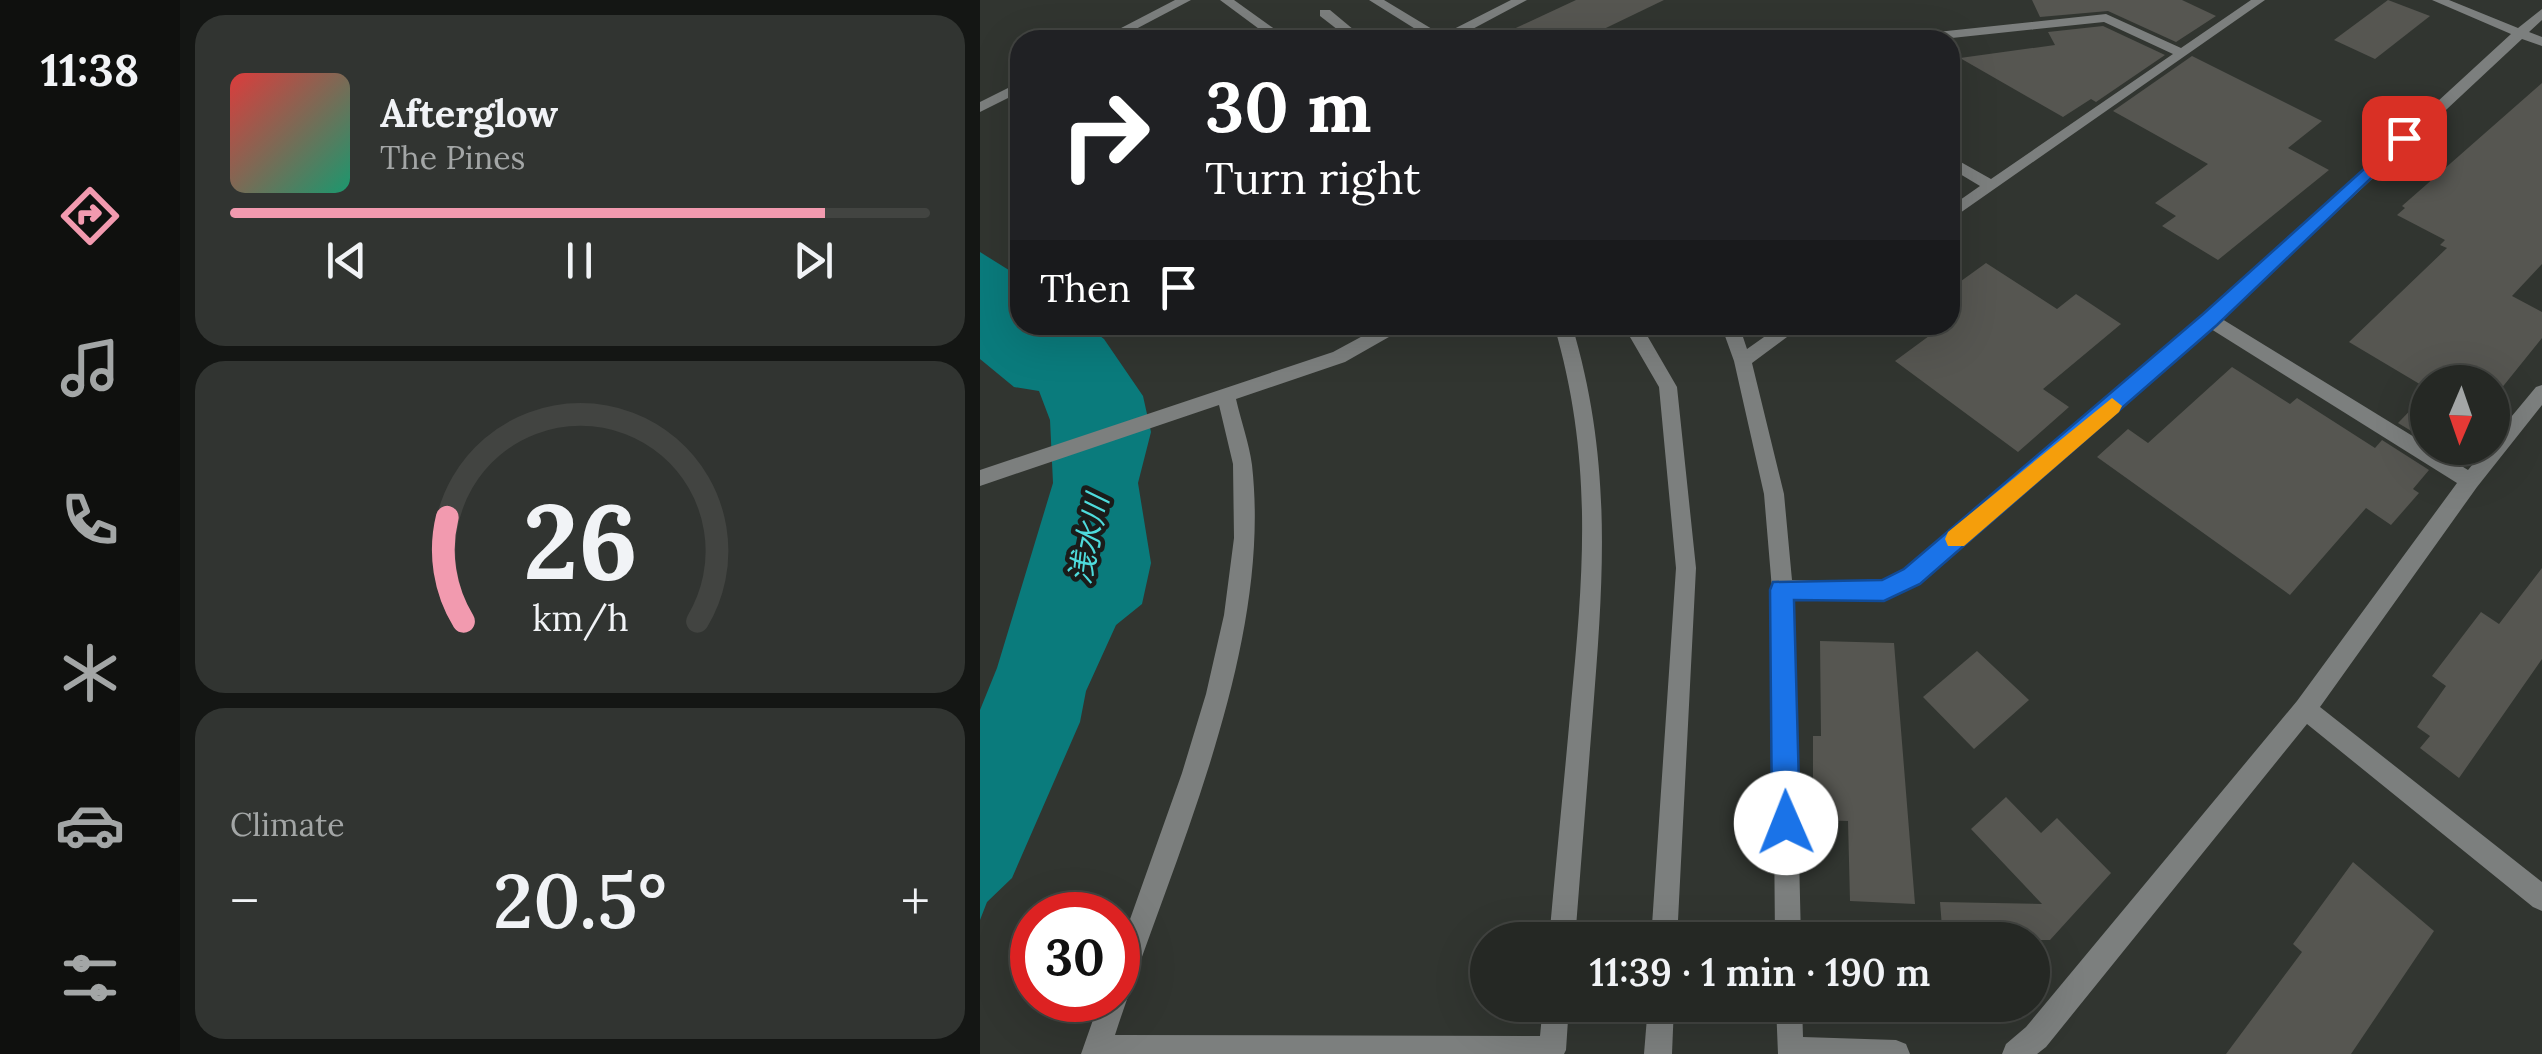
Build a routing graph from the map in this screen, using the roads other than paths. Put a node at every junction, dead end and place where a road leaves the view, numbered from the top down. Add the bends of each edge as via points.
1 (1186, 0) edge
2 (1226, 0) edge
3 (1374, 0) edge
4 (1522, 0) edge
5 (2259, 0) edge
6 (2438, 0) edge
7 (1326, 13) dead end
8 (2542, 13) edge
9 (1125, 30) edge
10 (1269, 30) edge
11 (1346, 30) edge
12 (1425, 30) edge
13 (1462, 30) edge
14 (1960, 33) edge
15 (2520, 33) junction
16 (2542, 42) edge
17 (2182, 54) junction
18 (1010, 92) edge
19 (980, 108) edge
20 (1960, 167) edge
21 (1991, 186) junction
22 (1960, 208) edge
23 (2210, 320) junction
24 (1379, 335) edge
25 (1566, 335) edge
26 (1638, 335) edge
27 (1734, 335) edge
28 (1780, 335) edge
29 (1743, 361) junction
30 (2542, 392) edge
31 (1226, 395) junction
32 (980, 478) edge
33 (2470, 480) junction
34 (1782, 590) junction
35 (2305, 709) junction
36 (2542, 898) edge
37 (1564, 922) edge
38 (1665, 922) edge
39 (1788, 922) edge
40 (1140, 924) edge
41 (1106, 1022) edge
42 (1554, 1022) edge
43 (1659, 1022) edge
44 (1789, 1022) edge
45 (1096, 1052) edge
46 (1658, 1054) edge
47 (1896, 1054) edge
48 (2016, 1054) edge

1 - 9 street
2 - 10 street
3 - 12 street
4 - 13 street
5 - 17 street
6 - 15 street
7 - 11 street
8 - 15 street
14 - 17 street via 2106,18
15 - 16 street
15 - 23 street
17 - 21 street
18 - 19 street
20 - 21 street
21 - 22 street
23 - 33 street
23 - 34 street via 1912,576 1884,590
24 - 31 street via 1339,357
25 - 37 street via 1580,374 1597,533
26 - 38 street via 1668,387 1686,568
27 - 29 street
28 - 29 street
29 - 34 street via 1774,494
30 - 33 street
31 - 32 street
31 - 40 street via 1245,489 1232,629 1211,716
33 - 35 street
34 - 39 street
35 - 36 street
35 - 48 street
41 - 45 street
42 - 45 street via 1552,1050
43 - 46 street
44 - 47 street via 1790,1050

